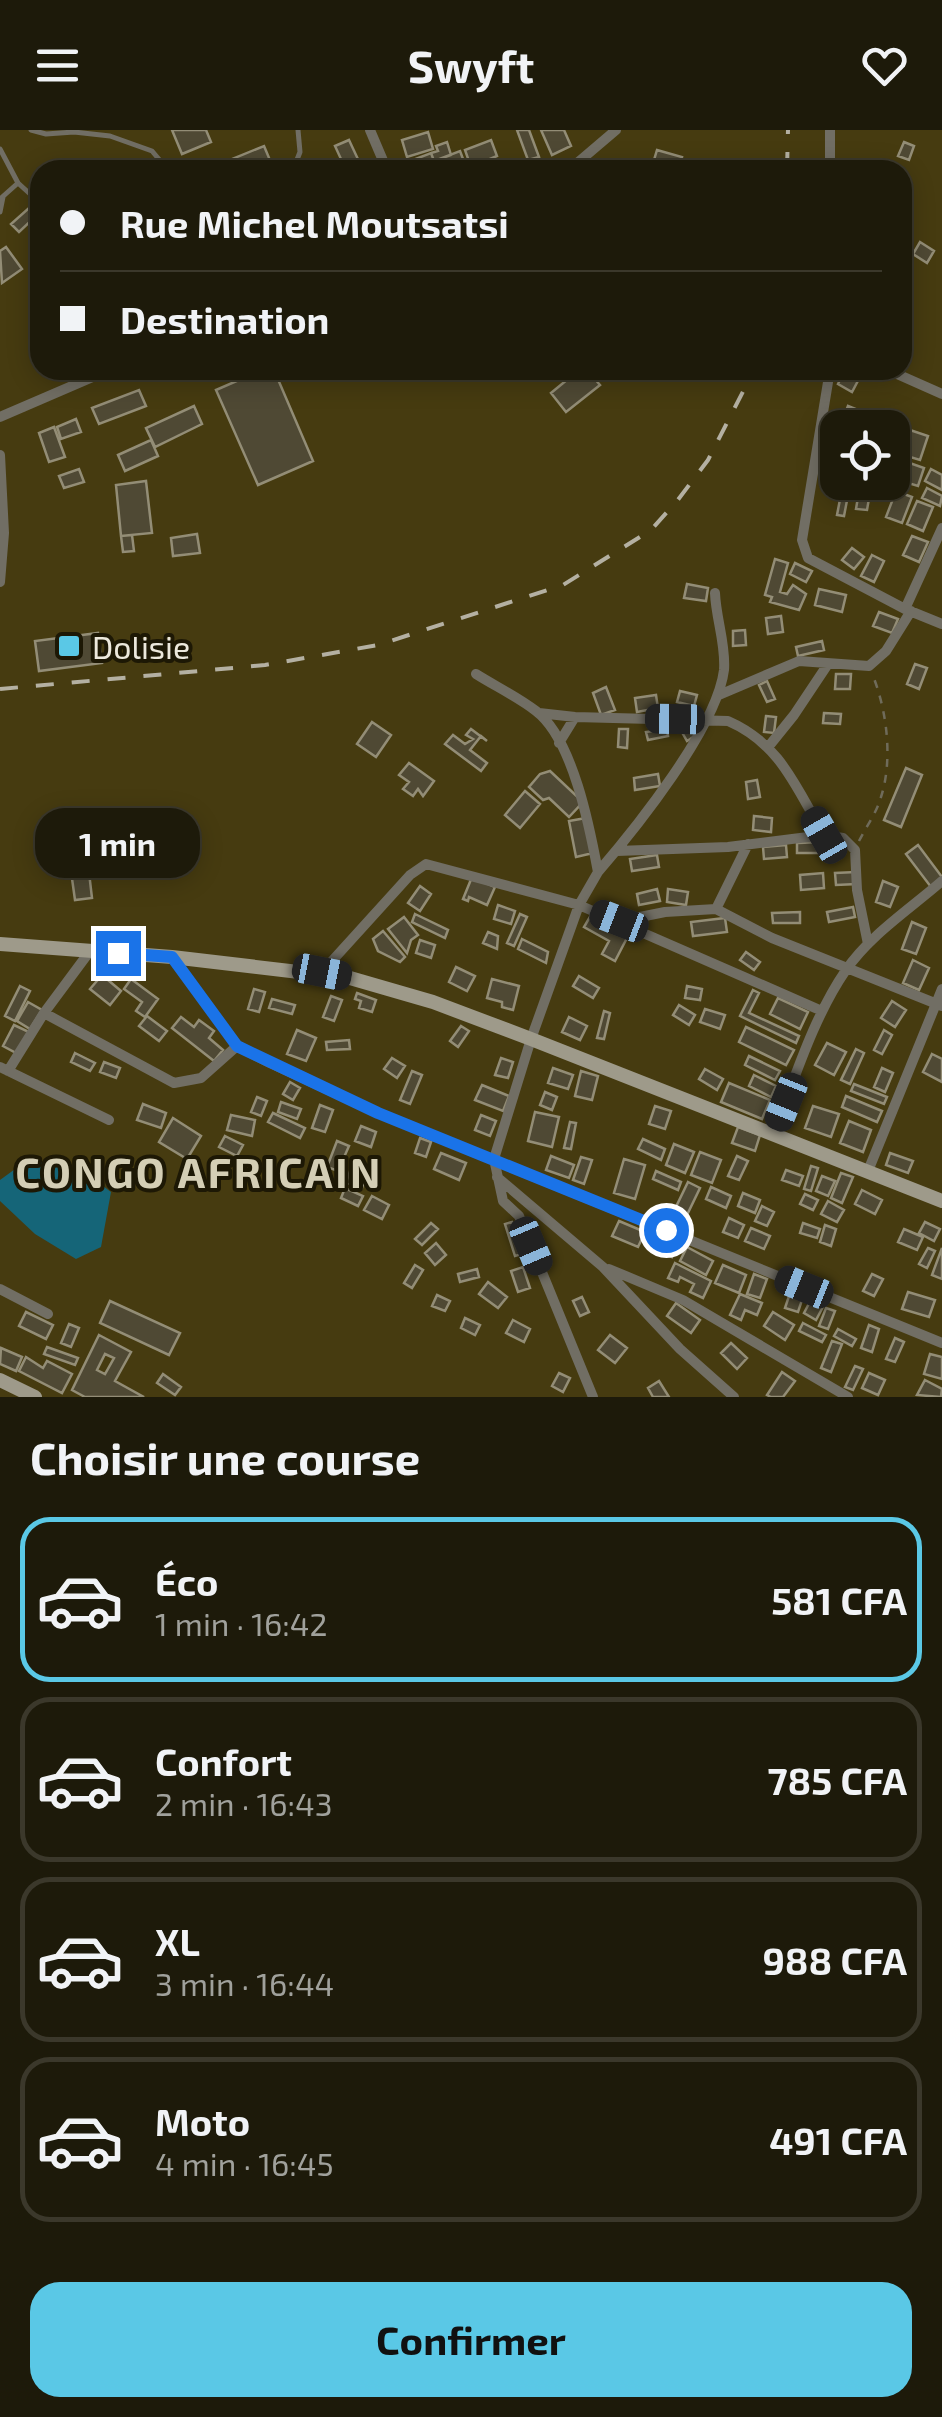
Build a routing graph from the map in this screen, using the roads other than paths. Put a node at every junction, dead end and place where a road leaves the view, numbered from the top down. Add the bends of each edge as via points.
1 (31, 130) edge
2 (298, 130) edge
3 (370, 130) edge
4 (616, 130) edge
5 (830, 130) edge
6 (0, 150) edge
7 (159, 160) edge
8 (297, 160) edge
9 (384, 160) edge
10 (580, 160) edge
11 (830, 160) edge
12 (18, 184) junction
13 (30, 194) edge
14 (2, 198) edge
15 (0, 212) edge
16 (86, 380) edge
17 (828, 380) edge
18 (910, 380) edge
19 (942, 394) edge
20 (0, 417) edge
21 (0, 455) edge
22 (942, 528) edge
23 (0, 582) edge
24 (715, 593) dead end
25 (908, 610) junction
26 (942, 624) edge
27 (828, 664) junction
28 (476, 674) dead end
29 (719, 695) junction
30 (539, 713) junction
31 (575, 717) junction
32 (706, 722) junction
33 (559, 743) junction
34 (769, 746) junction
35 (824, 835) junction
36 (748, 844) junction
37 (617, 851) junction
38 (598, 872) junction
39 (942, 881) edge
40 (578, 906) junction
41 (716, 908) junction
42 (619, 921) junction
43 (0, 944) edge
44 (868, 944) junction
45 (90, 950) junction
46 (172, 957) junction
47 (846, 969) junction
48 (322, 972) junction
49 (942, 989) edge
50 (940, 1006) edge
51 (822, 1011) junction
52 (44, 1013) junction
53 (531, 1039) junction
54 (237, 1046) junction
55 (4, 1069) edge
56 (109, 1120) dead end
57 (774, 1132) junction
58 (494, 1159) junction
59 (868, 1170) junction
60 (496, 1177) junction
61 (942, 1201) edge
62 (603, 1267) junction
63 (0, 1289) edge
64 (48, 1314) dead end
65 (942, 1343) edge
66 (0, 1380) edge
67 (35, 1397) edge
68 (592, 1397) edge
69 (734, 1397) edge
70 (848, 1397) edge

1 - 7 lane via 110,136
2 - 8 lane
3 - 9 street
4 - 10 street
5 - 11 street
6 - 12 lane
12 - 13 lane
12 - 14 lane
14 - 15 lane
16 - 20 street
17 - 25 street via 805,550 813,564
18 - 19 street
21 - 23 street
22 - 25 street
24 - 29 street via 725,652
25 - 26 street
25 - 27 street via 886,651 868,666
27 - 29 street via 799,662
27 - 34 street
28 - 30 street
29 - 32 street
30 - 31 street
30 - 33 street
31 - 32 street
31 - 33 street
32 - 34 street via 728,721
32 - 37 street
33 - 38 street via 586,807
34 - 35 street
35 - 36 street
35 - 44 street via 843,838 855,850
36 - 37 street
36 - 41 street
37 - 38 street
38 - 40 street
39 - 44 street
40 - 42 street
40 - 48 street via 426,864
40 - 53 street
41 - 42 street
41 - 47 street
42 - 51 street
43 - 45 main road
44 - 47 street
45 - 46 main road
45 - 52 street
46 - 48 main road
46 - 54 street
47 - 50 street
47 - 51 street
48 - 53 main road via 433,1002
49 - 50 street
50 - 59 street
51 - 57 street
52 - 54 street via 174,1084 201,1078
52 - 55 street
53 - 57 main road
53 - 58 street
54 - 58 street
55 - 56 street
57 - 59 main road
58 - 60 street
58 - 65 street
59 - 61 main road
60 - 62 street
60 - 68 street via 503,1201 519,1216
62 - 69 street
62 - 70 street via 683,1300
63 - 64 street
66 - 67 main road

